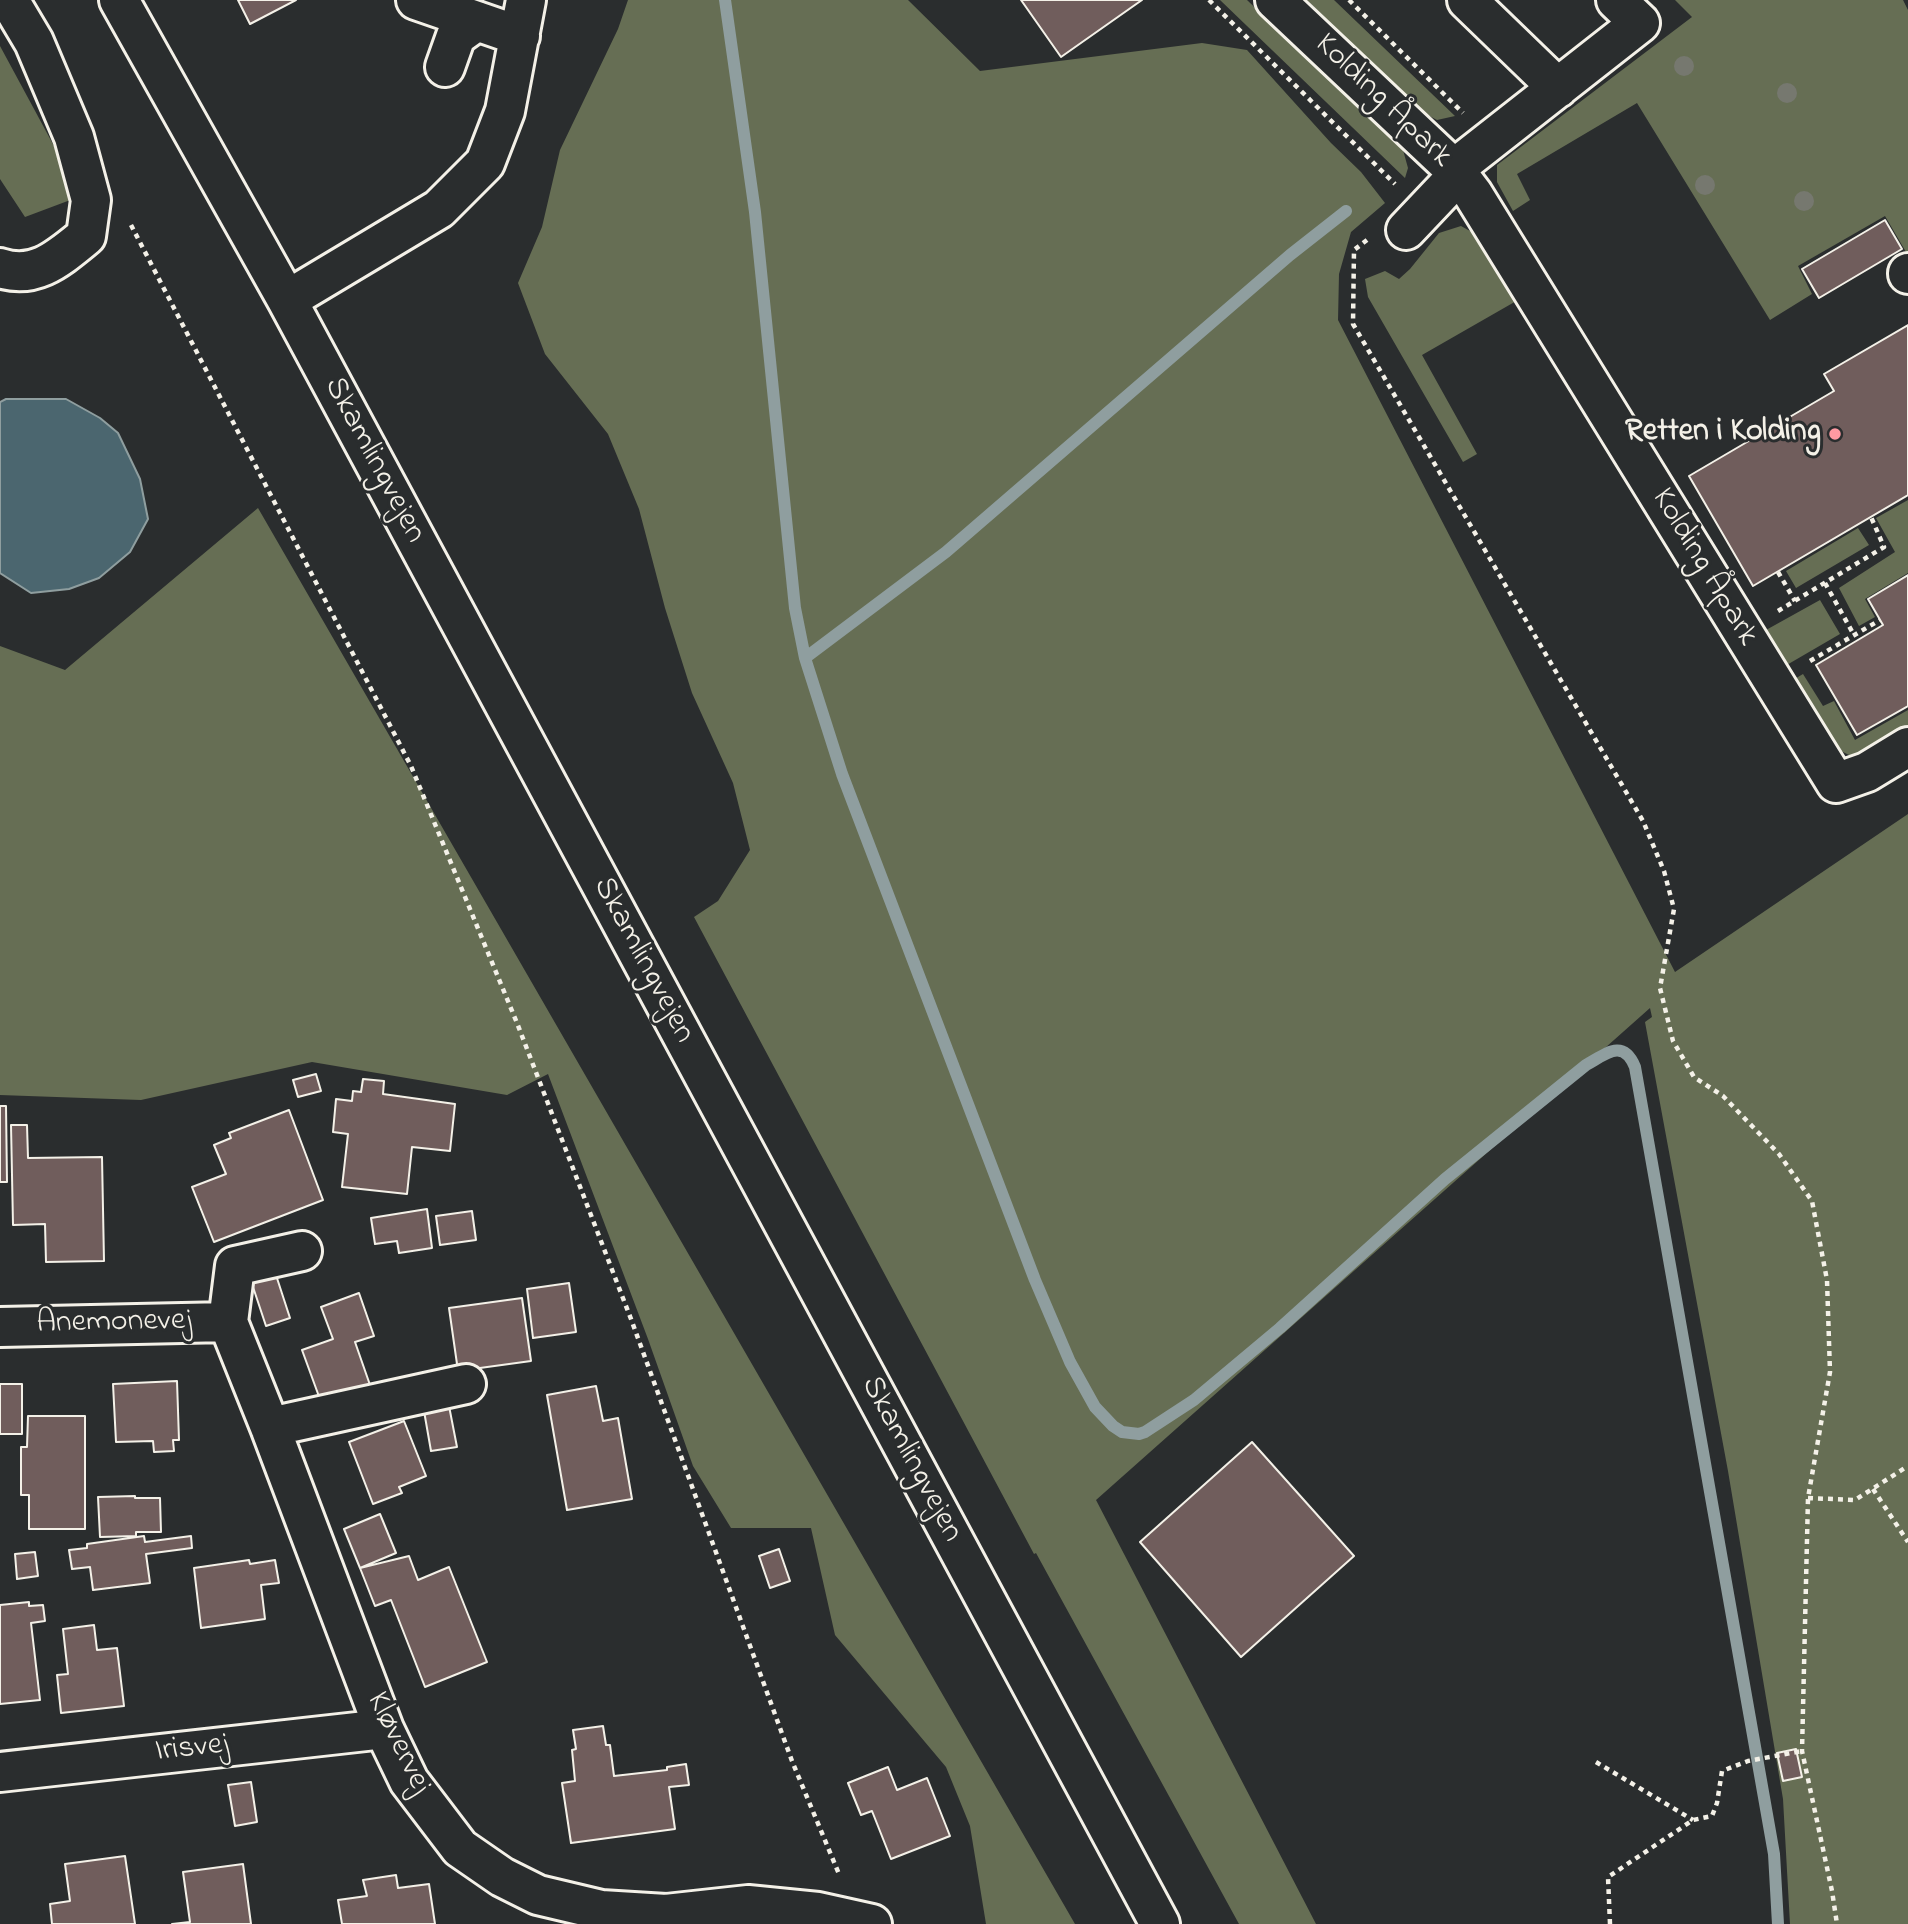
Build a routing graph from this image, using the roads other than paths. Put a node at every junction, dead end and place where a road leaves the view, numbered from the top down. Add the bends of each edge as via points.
1 (9, 0) edge
2 (119, 0) edge
3 (416, 0) edge
4 (1275, 0) edge
5 (1467, 0) edge
6 (1616, 0) edge
7 (472, 10) edge
8 (523, 18) edge
9 (445, 67) dead end
10 (1558, 88) junction
11 (1456, 172) junction
12 (1390, 232) road end
13 (0, 268) edge
14 (287, 300) junction
15 (1908, 747) edge
16 (302, 1251) dead end
17 (228, 1322) junction
18 (0, 1327) edge
19 (466, 1384) dead end
20 (270, 1427) junction
21 (384, 1729) junction
22 (0, 1772) edge
23 (861, 1922) edge
24 (1160, 1924) edge

1 - 13 street via 34,42 74,136 91,200 86,236 49,265 13,272
2 - 14 street, Skamlingvejen
3 - 7 street
4 - 11 street, Kolding Åpark
5 - 10 street
6 - 10 street via 1640,23
7 - 8 street
7 - 9 street
8 - 14 street via 505,111 485,163 439,209
10 - 11 street
11 - 12 street, Kolding Åpark
11 - 15 street, Kolding Åpark via 1836,783 1867,772
14 - 24 street, Skamlingvejen
16 - 17 street, Kløvervej via 235,1266
17 - 18 street, Anemonevej
17 - 20 street, Kløvervej
19 - 20 street
20 - 21 street, Kløvervej
21 - 22 street, Irisvej
21 - 23 street, Kløvervej via 409,1781 460,1848 538,1895 601,1910 666,1914 748,1905

